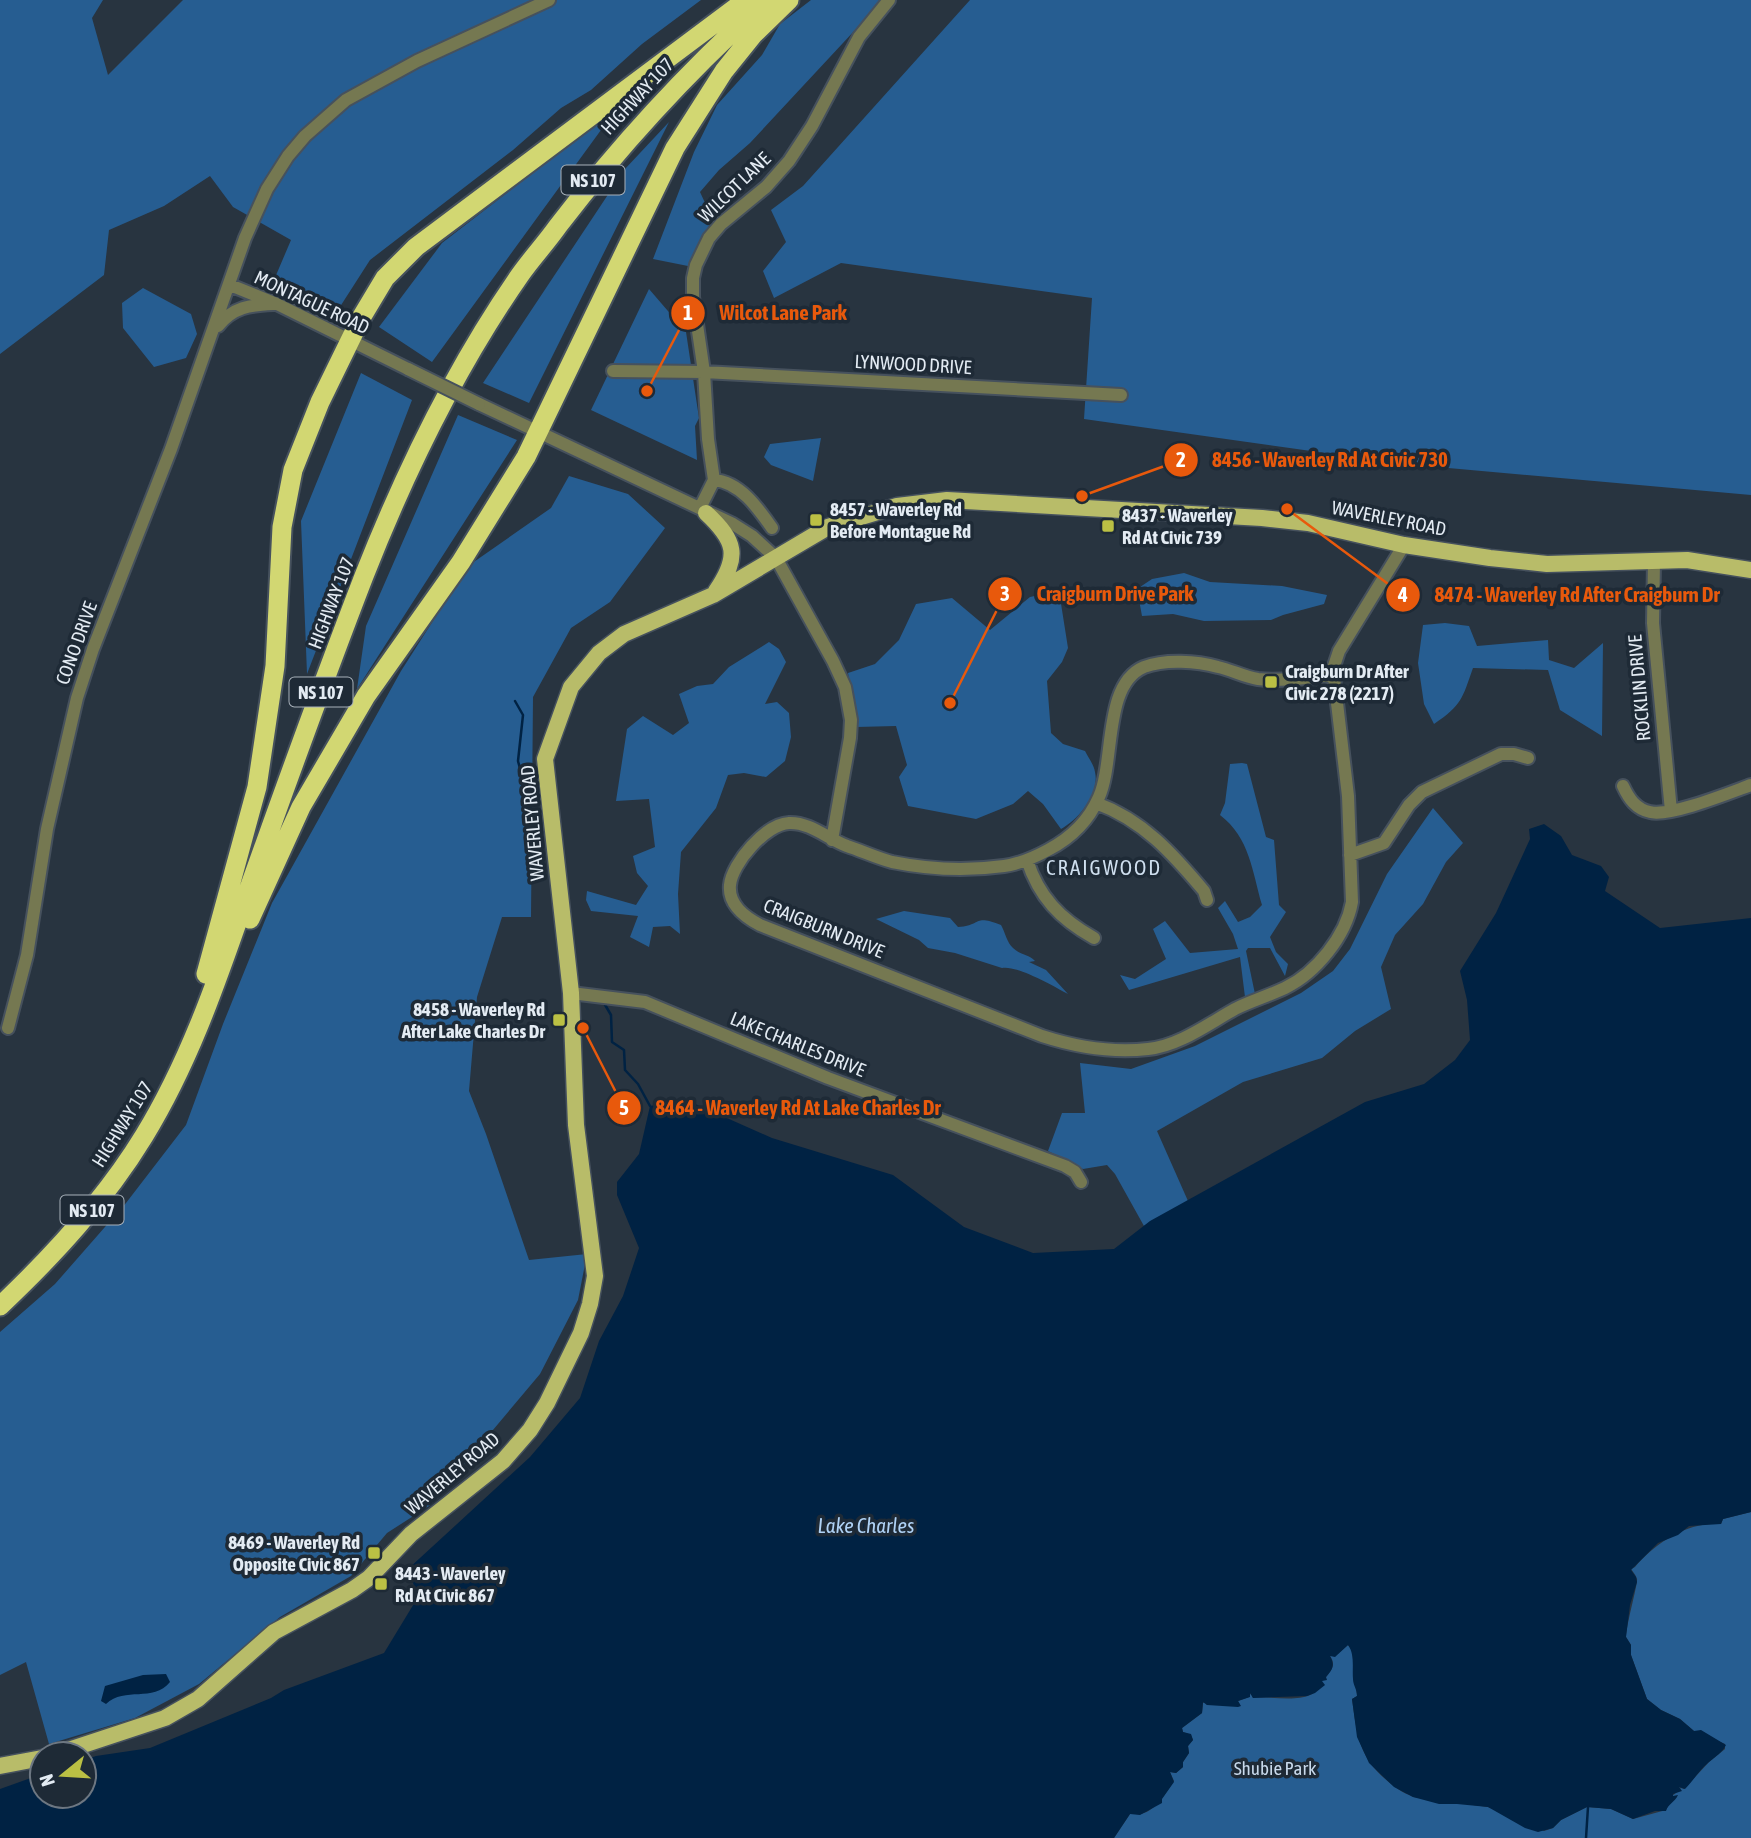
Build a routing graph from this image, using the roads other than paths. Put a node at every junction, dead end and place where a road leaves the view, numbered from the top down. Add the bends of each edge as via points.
1 (549, 0) edge
2 (746, 0) edge
3 (767, 0) edge
4 (789, 0) edge
5 (889, 0) edge
6 (230, 285) junction
7 (277, 304) junction
8 (213, 332) junction
9 (350, 341) junction
10 (613, 371) dead end
11 (704, 372) junction
12 (1121, 395) dead end
13 (538, 430) junction
14 (714, 480) junction
15 (703, 511) junction
16 (772, 528) dead end
17 (1404, 545) junction
18 (776, 558) junction
19 (1654, 561) junction
20 (1751, 570) edge
21 (713, 595) junction
22 (1333, 675) junction
23 (1528, 758) dead end
24 (1751, 785) edge
25 (1623, 786) dead end
26 (1096, 803) junction
27 (1671, 811) junction
28 (832, 840) junction
29 (1350, 855) junction
30 (1027, 860) junction
31 (1207, 900) dead end
32 (1094, 938) dead end
33 (571, 993) junction
34 (207, 1005) junction
35 (8, 1028) dead end
36 (166, 1098) junction
37 (1081, 1182) dead end
38 (0, 1306) edge
39 (98, 1740) edge
40 (28, 1761) edge
41 (0, 1766) edge

1 - 6 street, MONTAGUE ROAD via 387,75 323,118 288,156 267,189
2 - 9 highway via 416,247 385,278
3 - 34 highway, HIGHWAY 107 / NS 107 via 712,50 603,167 520,275 433,420 365,574
4 - 13 highway via 752,35 724,71 675,148
5 - 11 street, WILCOT LANE via 859,37 789,160 766,187 721,224 702,251 692,278
6 - 7 street, MONTAGUE ROAD
6 - 8 street, CONO DRIVE
7 - 8 street via 240,308
7 - 9 street, MONTAGUE ROAD
8 - 35 street, CONO DRIVE via 77,698 47,829 27,955
9 - 13 street, MONTAGUE ROAD, bridge
9 - 36 highway via 293,470 282,527 275,666 257,787
10 - 11 street, LYNWOOD DRIVE
11 - 12 street, LYNWOOD DRIVE
11 - 14 street, WILCOT LANE
13 - 15 street, MONTAGUE ROAD
13 - 34 highway via 461,562 366,696 301,807
14 - 15 street
14 - 16 street via 738,489
15 - 18 street, MONTAGUE ROAD via 742,529
15 - 21 main road via 731,544 728,573
17 - 18 main road, WAVERLEY ROAD via 1308,523 1262,518 947,500 897,506 851,519 828,527
17 - 19 main road, WAVERLEY ROAD via 1547,565
17 - 22 street, CRAIGBURN DRIVE via 1339,650
18 - 21 main road, WAVERLEY ROAD
18 - 28 street, MONTAGUE ROAD via 834,661 848,699 850,738
19 - 20 main road, WAVERLEY ROAD via 1687,560
19 - 27 street, ROCKLIN DRIVE via 1653,624
21 - 33 main road, WAVERLEY ROAD via 624,634 599,653 571,687 545,759
22 - 26 street, CRAIGBURN DRIVE via 1264,680 1201,664 1144,667 1126,681 1119,694
22 - 29 street, CRAIGBURN DRIVE
23 - 29 street via 1501,754 1428,788 1409,805 1384,844
24 - 27 street
25 - 27 street via 1630,800 1642,809
26 - 30 street, CRAIGBURN DRIVE via 1077,830
26 - 31 street via 1160,841
28 - 29 street, CRAIGBURN DRIVE via 814,828 791,823 768,830 735,870 730,886 733,902 760,925 1042,1036 1130,1051 1178,1040 1284,989 1308,972 1328,951 1350,912
28 - 30 street, CRAIGBURN DRIVE via 891,862 927,866 1005,866
30 - 32 street via 1048,903
33 - 37 street, LAKE CHARLES DRIVE via 645,1002 828,1078 1065,1166
33 - 39 main road, WAVERLEY ROAD via 576,1125 595,1276 577,1342 530,1430 502,1462 411,1534 352,1591 274,1632 198,1699 165,1718
34 - 36 highway, HIGHWAY 107 / NS 107
36 - 38 highway, HIGHWAY 107 / NS 107 via 98,1202 48,1261
40 - 41 main road

